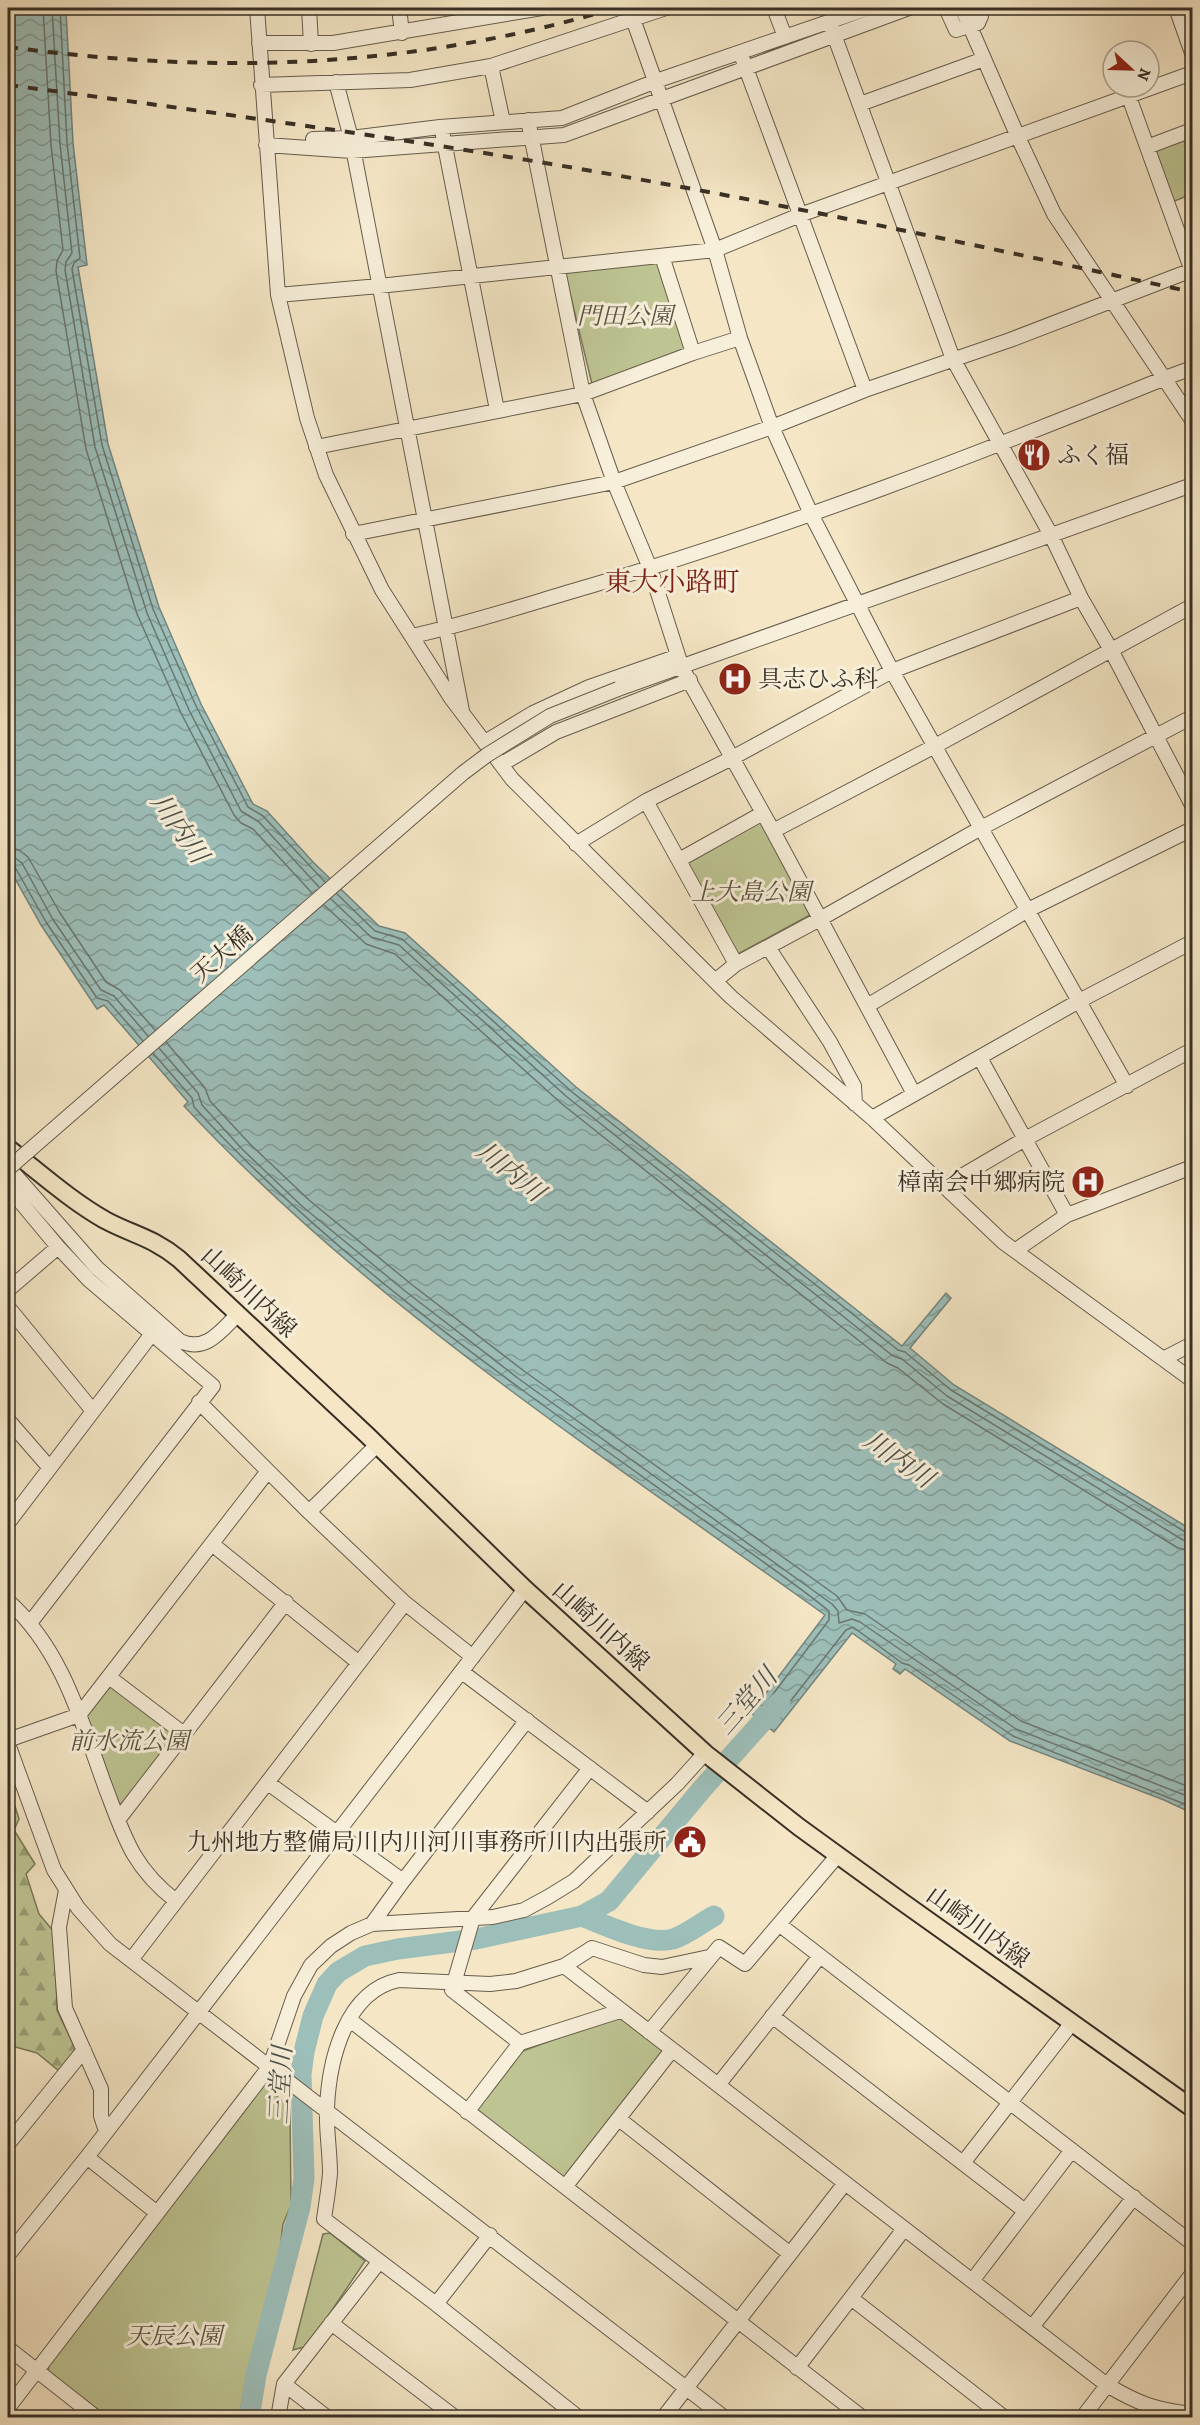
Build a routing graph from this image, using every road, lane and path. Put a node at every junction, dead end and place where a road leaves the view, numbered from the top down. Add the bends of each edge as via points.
1 (257, 8) edge
2 (309, 8) edge
3 (399, 8) edge
4 (542, 8) edge
5 (666, 8) edge
6 (774, 8) edge
7 (869, 8) edge
8 (909, 8) edge
9 (946, 8) edge
10 (962, 8) edge
11 (977, 8) edge
12 (1176, 8) edge
13 (483, 13) edge
14 (633, 19) junction
15 (829, 21) junction
16 (970, 27) junction
17 (402, 33) junction
18 (785, 37) junction
19 (834, 37) junction
20 (259, 43) junction
21 (310, 44) junction
22 (740, 52) junction
23 (1192, 53) edge
24 (984, 59) junction
25 (491, 66) junction
26 (746, 68) junction
27 (1192, 73) edge
28 (656, 81) junction
29 (336, 82) junction
30 (261, 85) junction
31 (1161, 85) edge
32 (1123, 99) edge
33 (1130, 99) edge
34 (662, 100) junction
35 (860, 104) junction
36 (528, 120) junction
37 (503, 122) junction
38 (441, 127) junction
39 (1192, 130) edge
40 (533, 137) junction
41 (1018, 137) junction
42 (446, 144) junction
43 (266, 145) junction
44 (352, 145) junction
45 (1147, 147) junction
46 (889, 184) junction
47 (800, 215) junction
48 (715, 250) junction
49 (662, 256) junction
50 (557, 268) junction
51 (1192, 271) edge
52 (471, 276) junction
53 (380, 286) junction
54 (278, 295) junction
55 (1112, 300) junction
56 (740, 338) junction
57 (693, 353) junction
58 (953, 359) junction
59 (1192, 368) edge
60 (1165, 378) junction
61 (865, 390) junction
62 (583, 394) junction
63 (497, 410) junction
64 (1192, 420) edge
65 (772, 427) junction
66 (406, 429) junction
67 (999, 446) junction
68 (316, 447) junction
69 (615, 482) junction
70 (1192, 485) edge
71 (811, 514) junction
72 (425, 518) junction
73 (353, 534) junction
74 (1051, 535) junction
75 (650, 568) junction
76 (1080, 598) junction
77 (858, 605) junction
78 (1192, 606) edge
79 (447, 628) junction
80 (412, 636) junction
81 (1111, 650) junction
82 (680, 662) junction
83 (892, 671) junction
84 (690, 681) junction
85 (463, 713) junction
86 (1192, 717) edge
87 (1156, 738) junction
88 (485, 742) junction
89 (935, 746) junction
90 (732, 758) junction
91 (502, 764) junction
92 (646, 801) junction
93 (1192, 805) edge
94 (764, 813) junction
95 (981, 828) junction
96 (1192, 829) edge
97 (773, 831) junction
98 (576, 844) junction
99 (678, 860) junction
100 (1028, 910) junction
101 (820, 919) junction
102 (1192, 942) edge
103 (768, 947) junction
104 (736, 964) junction
105 (715, 981) junction
106 (1079, 1001) junction
107 (867, 1006) junction
108 (1192, 1050) edge
109 (980, 1058) junction
110 (1127, 1086) junction
111 (914, 1094) junction
112 (855, 1104) junction
113 (872, 1118) junction
114 (1025, 1139) junction
115 (8, 1148) edge
116 (1192, 1167) edge
117 (8, 1169) edge
118 (943, 1187) junction
119 (9, 1192) edge
120 (1067, 1215) junction
121 (58, 1247) junction
122 (1016, 1250) junction
123 (8, 1290) edge
124 (8, 1307) edge
125 (238, 1314) junction
126 (152, 1335) junction
127 (1192, 1344) edge
128 (1163, 1359) junction
129 (1192, 1380) edge
130 (199, 1402) junction
131 (93, 1411) junction
132 (8, 1420) edge
133 (377, 1445) junction
134 (49, 1467) junction
135 (268, 1471) junction
136 (309, 1512) junction
137 (8, 1522) edge
138 (212, 1544) junction
139 (525, 1589) junction
140 (8, 1601) edge
141 (286, 1602) junction
142 (405, 1603) junction
143 (30, 1623) junction
144 (473, 1657) junction
145 (359, 1663) junction
146 (462, 1672) junction
147 (109, 1677) junction
148 (79, 1715) junction
149 (527, 1720) junction
150 (184, 1734) junction
151 (8, 1742) edge
152 (705, 1753) junction
153 (590, 1768) junction
154 (268, 1783) junction
155 (648, 1812) junction
156 (118, 1820) junction
157 (337, 1835) junction
158 (838, 1855) junction
159 (403, 1881) junction
160 (66, 1890) junction
161 (176, 1901) junction
162 (472, 1923) junction
163 (372, 1924) junction
164 (780, 1925) junction
165 (820, 1956) junction
166 (709, 1957) junction
167 (131, 1960) junction
168 (564, 1966) junction
169 (455, 1980) junction
170 (198, 2011) junction
171 (620, 2011) junction
172 (772, 2016) junction
173 (350, 2020) junction
174 (1071, 2024) junction
175 (649, 2032) junction
176 (520, 2043) junction
177 (84, 2050) junction
178 (672, 2050) junction
179 (273, 2068) junction
180 (718, 2085) junction
181 (1010, 2102) junction
182 (1192, 2108) edge
183 (325, 2109) junction
184 (467, 2112) junction
185 (619, 2119) junction
186 (106, 2131) junction
187 (8, 2144) edge
188 (1072, 2150) junction
189 (87, 2157) junction
190 (963, 2163) junction
191 (845, 2183) junction
192 (566, 2187) junction
193 (1134, 2198) junction
194 (1025, 2211) junction
195 (158, 2213) junction
196 (904, 2229) junction
197 (490, 2235) junction
198 (1192, 2243) edge
199 (789, 2253) junction
200 (8, 2255) edge
201 (379, 2262) junction
202 (1192, 2274) edge
203 (972, 2281) junction
204 (851, 2298) junction
205 (436, 2304) junction
206 (739, 2320) junction
207 (331, 2323) junction
208 (1032, 2327) junction
209 (8, 2348) edge
210 (797, 2368) junction
211 (37, 2370) junction
212 (284, 2384) junction
213 (1107, 2385) junction
214 (686, 2387) junction
215 (8, 2408) edge
216 (1191, 2414) dead end
217 (572, 2415) edge
218 (98, 2418) edge
219 (278, 2418) edge
220 (328, 2418) edge
221 (456, 2418) edge
222 (663, 2418) edge
223 (725, 2418) edge
224 (863, 2418) edge
225 (1005, 2418) edge
226 (1082, 2418) edge

1 - 20 street
2 - 21 street
3 - 17 street
4 - 13 street
5 - 14 street
6 - 18 street
7 - 15 street
8 - 19 street
9 - 16 street via 956,30
10 - 16 street
11 - 16 street via 981,16
12 - 23 street
13 - 17 street
14 - 25 street
14 - 28 street
15 - 18 street
15 - 19 street
16 - 24 street
17 - 21 street
18 - 22 street
19 - 26 street
19 - 35 street
20 - 21 street
20 - 30 street
22 - 26 street
22 - 28 street
24 - 35 street
24 - 41 street
25 - 29 street via 410,80
25 - 37 street
26 - 34 street
26 - 47 street
27 - 31 street
28 - 34 street
28 - 36 street via 562,118
29 - 30 street
29 - 44 street
30 - 43 street
32 - 41 street
33 - 45 street
34 - 40 street via 564,135
34 - 48 street
35 - 46 street
36 - 37 street
36 - 40 street
37 - 38 street
38 - 42 street
38 - 44 street
39 - 45 street
40 - 42 street
40 - 50 street
41 - 46 street
41 - 55 street via 1054,214
42 - 44 street
42 - 52 street
43 - 44 street via 287,140
43 - 54 street
44 - 53 street
45 - 51 street
46 - 47 street
46 - 58 street
47 - 48 street
47 - 61 street
48 - 49 street
48 - 56 street
49 - 50 street
49 - 57 street
50 - 52 street
50 - 62 street
51 - 55 street
52 - 53 street
52 - 63 street
53 - 54 street
53 - 66 street
54 - 68 street
55 - 58 street
55 - 60 street
56 - 57 street
56 - 65 street
57 - 62 street
58 - 61 street
58 - 67 street
59 - 60 street
60 - 64 street
60 - 67 street
61 - 65 street
62 - 63 street
62 - 69 street
63 - 66 street
65 - 69 street
65 - 71 street
66 - 68 street
66 - 72 street
67 - 71 street
67 - 74 street
68 - 73 street
69 - 72 street
69 - 75 street
70 - 74 street
71 - 75 street
71 - 77 street
72 - 73 street
72 - 79 street
73 - 80 street
74 - 76 street
74 - 77 street
75 - 79 street
75 - 82 street
76 - 81 street
76 - 83 street
77 - 82 street
77 - 83 street
78 - 81 street
79 - 80 street
79 - 85 street
80 - 85 street
81 - 87 street
81 - 89 street
82 - 84 street
82 - 88 street via 589,687 532,713
82 - 117 street, 天大橋, bridge via 550,716 463,773
83 - 89 street
83 - 90 street
84 - 90 street
84 - 91 street via 556,732
85 - 88 street
86 - 87 street
87 - 93 street
87 - 95 street
88 - 91 street
89 - 95 street
89 - 97 street
90 - 92 street
90 - 94 street
91 - 98 street
92 - 98 street
92 - 99 street
94 - 97 street
94 - 99 street
95 - 100 street
95 - 101 street
96 - 100 street
97 - 101 street
98 - 105 street
99 - 104 street
100 - 106 street
100 - 107 street
101 - 103 street
101 - 107 street
102 - 106 street
103 - 104 street
103 - 112 street via 830,1042 854,1086
104 - 105 street
105 - 112 street
106 - 109 street
106 - 110 street
107 - 111 street
108 - 110 street
109 - 111 street
109 - 114 street
110 - 114 street
111 - 113 street
112 - 113 street
113 - 118 street
114 - 118 street
114 - 120 street
115 - 125 main road, 山崎川内線 via 77,1202 166,1249
116 - 120 street
117 - 125 street via 97,1268 172,1336 187,1345 202,1345
118 - 122 street via 1002,1242
119 - 121 street
120 - 122 street
121 - 123 street
121 - 126 street
122 - 128 street
124 - 131 street
125 - 133 main road, 山崎川内線
126 - 130 street via 213,1386
126 - 131 street
127 - 128 street
128 - 129 street
130 - 135 street
130 - 143 street
131 - 134 street
132 - 134 street
133 - 136 street
133 - 139 main road, 山崎川内線
134 - 137 street
135 - 136 street
135 - 138 street
136 - 142 street
138 - 141 street
138 - 147 street
139 - 144 street
139 - 152 main road, 山崎川内線
140 - 143 street
141 - 145 street
141 - 150 street
142 - 144 street
142 - 145 street
143 - 148 street via 59,1666
144 - 146 street
145 - 154 street
146 - 149 street
146 - 157 street
147 - 148 street
147 - 150 street
148 - 151 street
148 - 156 street
149 - 153 street
149 - 159 street
150 - 156 street
151 - 160 street via 54,1870
152 - 155 street
152 - 158 main road, 山崎川内線
153 - 155 street
153 - 162 street
154 - 157 street
154 - 161 street
155 - 162 street via 573,1881 548,1897 524,1910
156 - 161 street via 125,1841 140,1864
157 - 159 street
157 - 170 street
158 - 164 street
158 - 174 main road, 山崎川内線
159 - 163 street
160 - 167 street via 90,1923
160 - 177 street via 59,1928 64,2008
161 - 167 street
162 - 163 street
162 - 169 street
163 - 179 street via 331,1946 311,1965 294,1996
164 - 165 street
164 - 166 street via 745,1964 719,1947
165 - 172 street
165 - 181 street
166 - 168 street via 662,1967 592,1948
166 - 175 street
167 - 170 street
168 - 169 street via 516,1982
168 - 171 street
169 - 173 street via 389,1982 368,1994
169 - 176 street via 452,1990
170 - 179 street
170 - 186 street
171 - 175 street
171 - 176 street
172 - 180 street
172 - 190 street
173 - 183 street via 335,2056
173 - 184 street
174 - 181 street
174 - 182 main road, 山崎川内線
175 - 178 street
176 - 184 street
177 - 186 street via 102,2089 101,2116
177 - 187 street
178 - 180 street
178 - 185 street
179 - 183 street
179 - 195 street
180 - 191 street
181 - 188 street
181 - 190 street
183 - 197 street
183 - 201 street via 330,2174 324,2219
184 - 192 street
185 - 192 street
185 - 199 street
186 - 189 street
188 - 193 street
188 - 194 street
189 - 195 street
189 - 200 street
190 - 194 street
191 - 196 street
191 - 199 street
192 - 206 street
193 - 198 street
193 - 208 street
194 - 203 street
195 - 211 street
196 - 203 street
196 - 204 street
197 - 205 street
197 - 214 street
199 - 206 street
201 - 205 street
201 - 207 street
202 - 213 street
203 - 208 street
204 - 210 street
204 - 225 street
205 - 217 street
206 - 210 street
206 - 214 street
207 - 212 street
207 - 221 street
208 - 213 street
209 - 211 street
210 - 224 street
211 - 215 street
211 - 218 street
212 - 219 street
212 - 220 street
213 - 216 street via 1158,2410
213 - 226 street
214 - 222 street
214 - 223 street

